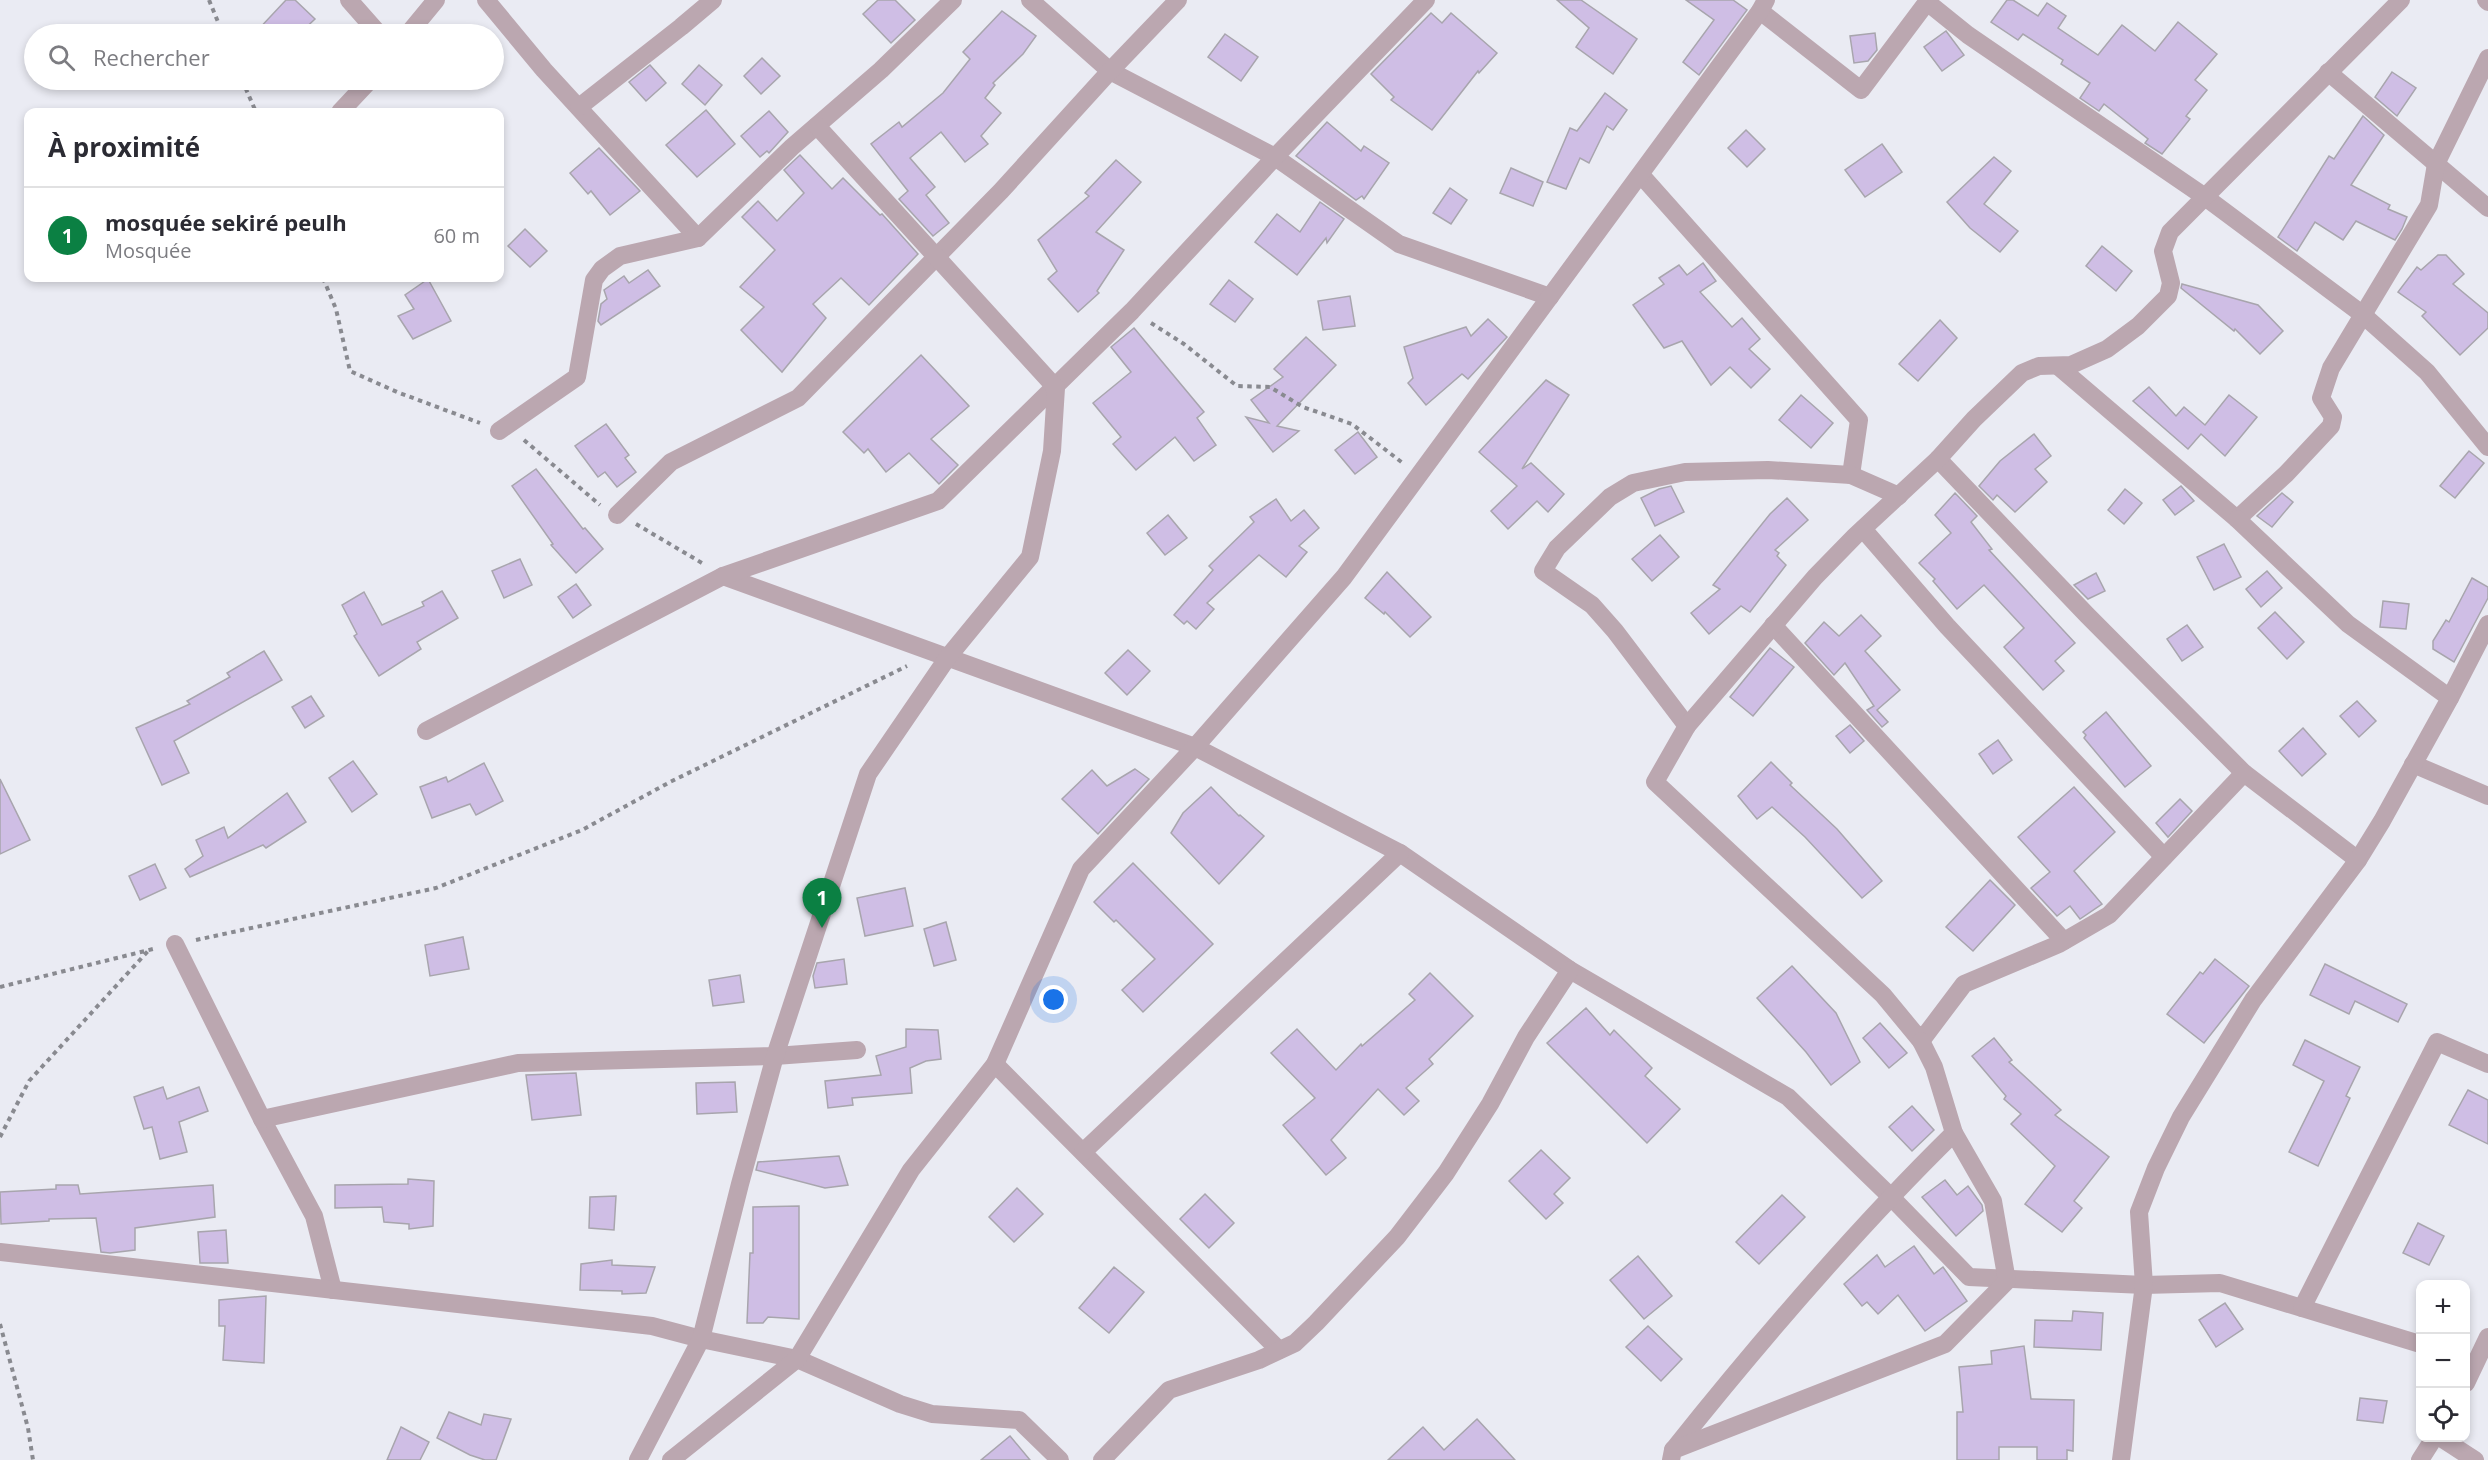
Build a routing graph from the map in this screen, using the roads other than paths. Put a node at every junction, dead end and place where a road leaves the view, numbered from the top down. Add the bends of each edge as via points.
1 (350, 0) edge
2 (436, 0) edge
3 (486, 0) edge
4 (713, 0) edge
5 (953, 0) edge
6 (1030, 0) edge
7 (1178, 0) edge
8 (1426, 0) edge
9 (2401, 0) edge
10 (1763, 6) edge
11 (370, 24) edge
12 (416, 24) edge
13 (2488, 58) edge
14 (1110, 71) junction
15 (2328, 72) junction
16 (361, 90) edge
17 (344, 108) edge
18 (579, 108) junction
19 (817, 126) junction
20 (1275, 157) junction
21 (2436, 164) junction
22 (1641, 175) junction
23 (2205, 197) junction
24 (2488, 208) edge
25 (698, 238) junction
26 (936, 257) junction
27 (1550, 297) junction
28 (2362, 314) junction
29 (2059, 367) junction
30 (1056, 388) junction
31 (500, 431) dead end
32 (2488, 447) edge
33 (1938, 459) junction
34 (1851, 475) junction
35 (1899, 496) junction
36 (617, 515) dead end
37 (2237, 519) junction
38 (1863, 529) junction
39 (723, 576) junction
40 (2488, 624) edge
41 (1773, 625) junction
42 (948, 657) junction
43 (2450, 698) junction
44 (1687, 726) junction
45 (426, 731) dead end
46 (1195, 747) junction
47 (2414, 764) junction
48 (2244, 773) junction
49 (2488, 796) edge
50 (1400, 853) junction
51 (2164, 857) junction
52 (2358, 860) junction
53 (2064, 941) junction
54 (176, 944) road end
55 (1570, 970) junction
56 (1921, 1041) junction
57 (857, 1050) dead end
58 (775, 1056) junction
59 (995, 1064) junction
60 (2488, 1064) edge
61 (262, 1119) junction
62 (1954, 1133) junction
63 (1083, 1152) junction
64 (1890, 1196) junction
65 (0, 1252) edge
66 (2007, 1281) junction
67 (2144, 1285) junction
68 (333, 1290) junction
69 (2302, 1308) junction
70 (2488, 1337) edge
71 (701, 1339) junction
72 (2416, 1342) edge
73 (1279, 1350) junction
74 (797, 1359) junction
75 (2471, 1359) edge
76 (2431, 1442) edge
77 (2448, 1442) edge
78 (1668, 1457) edge
79 (638, 1460) edge
80 (671, 1460) edge
81 (1060, 1460) edge
82 (1102, 1460) edge
83 (2121, 1460) edge
84 (2420, 1460) edge
85 (2475, 1460) edge

1 - 11 street
2 - 12 street
3 - 18 street
4 - 18 street
5 - 19 street
6 - 14 street
7 - 14 street
8 - 20 street
9 - 15 street
10 - 22 street
10 - 23 street via 1861,90 1927,2 1968,35
13 - 21 street
14 - 20 street
14 - 26 street
15 - 21 street
15 - 23 street
16 - 17 street
18 - 25 street
19 - 25 street
19 - 26 street
20 - 27 street via 1399,244
20 - 30 street
21 - 24 street
21 - 28 street via 2429,204
22 - 27 street
22 - 34 street via 1859,420
23 - 28 street
23 - 29 street via 2165,240 2163,260 2171,283 2168,296 2107,349
25 - 31 street via 620,256 602,269 594,280 577,377
26 - 30 street
26 - 36 street via 798,398 671,462
27 - 46 street via 1344,578
28 - 32 street via 2427,372
28 - 37 street via 2322,390 2322,401 2333,417 2331,426
29 - 33 street via 2032,368 2022,373
29 - 37 street
30 - 39 street via 938,501
30 - 42 street via 1053,451 1030,557
33 - 35 street
33 - 48 street
34 - 35 street
34 - 44 street via 1685,471 1633,483 1610,497 1557,548 1543,571 1592,604
35 - 38 street
37 - 43 street via 2348,624
38 - 41 street
38 - 51 street via 1947,626
39 - 42 street
39 - 45 street
40 - 43 street
41 - 44 street
41 - 53 street
42 - 46 street
42 - 58 street via 868,774
43 - 47 street
44 - 56 street via 1655,782 1883,994
46 - 50 street
46 - 59 street via 1081,869
47 - 49 street
47 - 52 street
48 - 51 street
48 - 52 street
50 - 55 street
50 - 63 street
51 - 53 street via 2109,915
52 - 67 street via 2253,1000 2181,1117 2139,1212
53 - 56 street via 1964,984
54 - 61 street
55 - 64 street via 1788,1097
55 - 73 street via 1446,1173 1397,1237 1316,1323
56 - 62 street via 1934,1067
57 - 58 street
58 - 61 street via 518,1063
58 - 71 street
59 - 63 street
59 - 74 street via 911,1170
60 - 69 street via 2437,1042
61 - 68 street via 314,1216
62 - 64 street
62 - 66 street via 1993,1201
63 - 73 street
64 - 66 street via 1970,1277
64 - 78 street
65 - 68 street
66 - 67 street
66 - 78 street via 1945,1344
67 - 69 street via 2220,1282
67 - 83 street
68 - 71 street via 652,1326
69 - 72 street
70 - 75 street
71 - 74 street
71 - 79 street
73 - 82 street via 1218,1376 1169,1390
74 - 80 street
74 - 81 street via 932,1414 1018,1420
76 - 84 street
77 - 85 street

